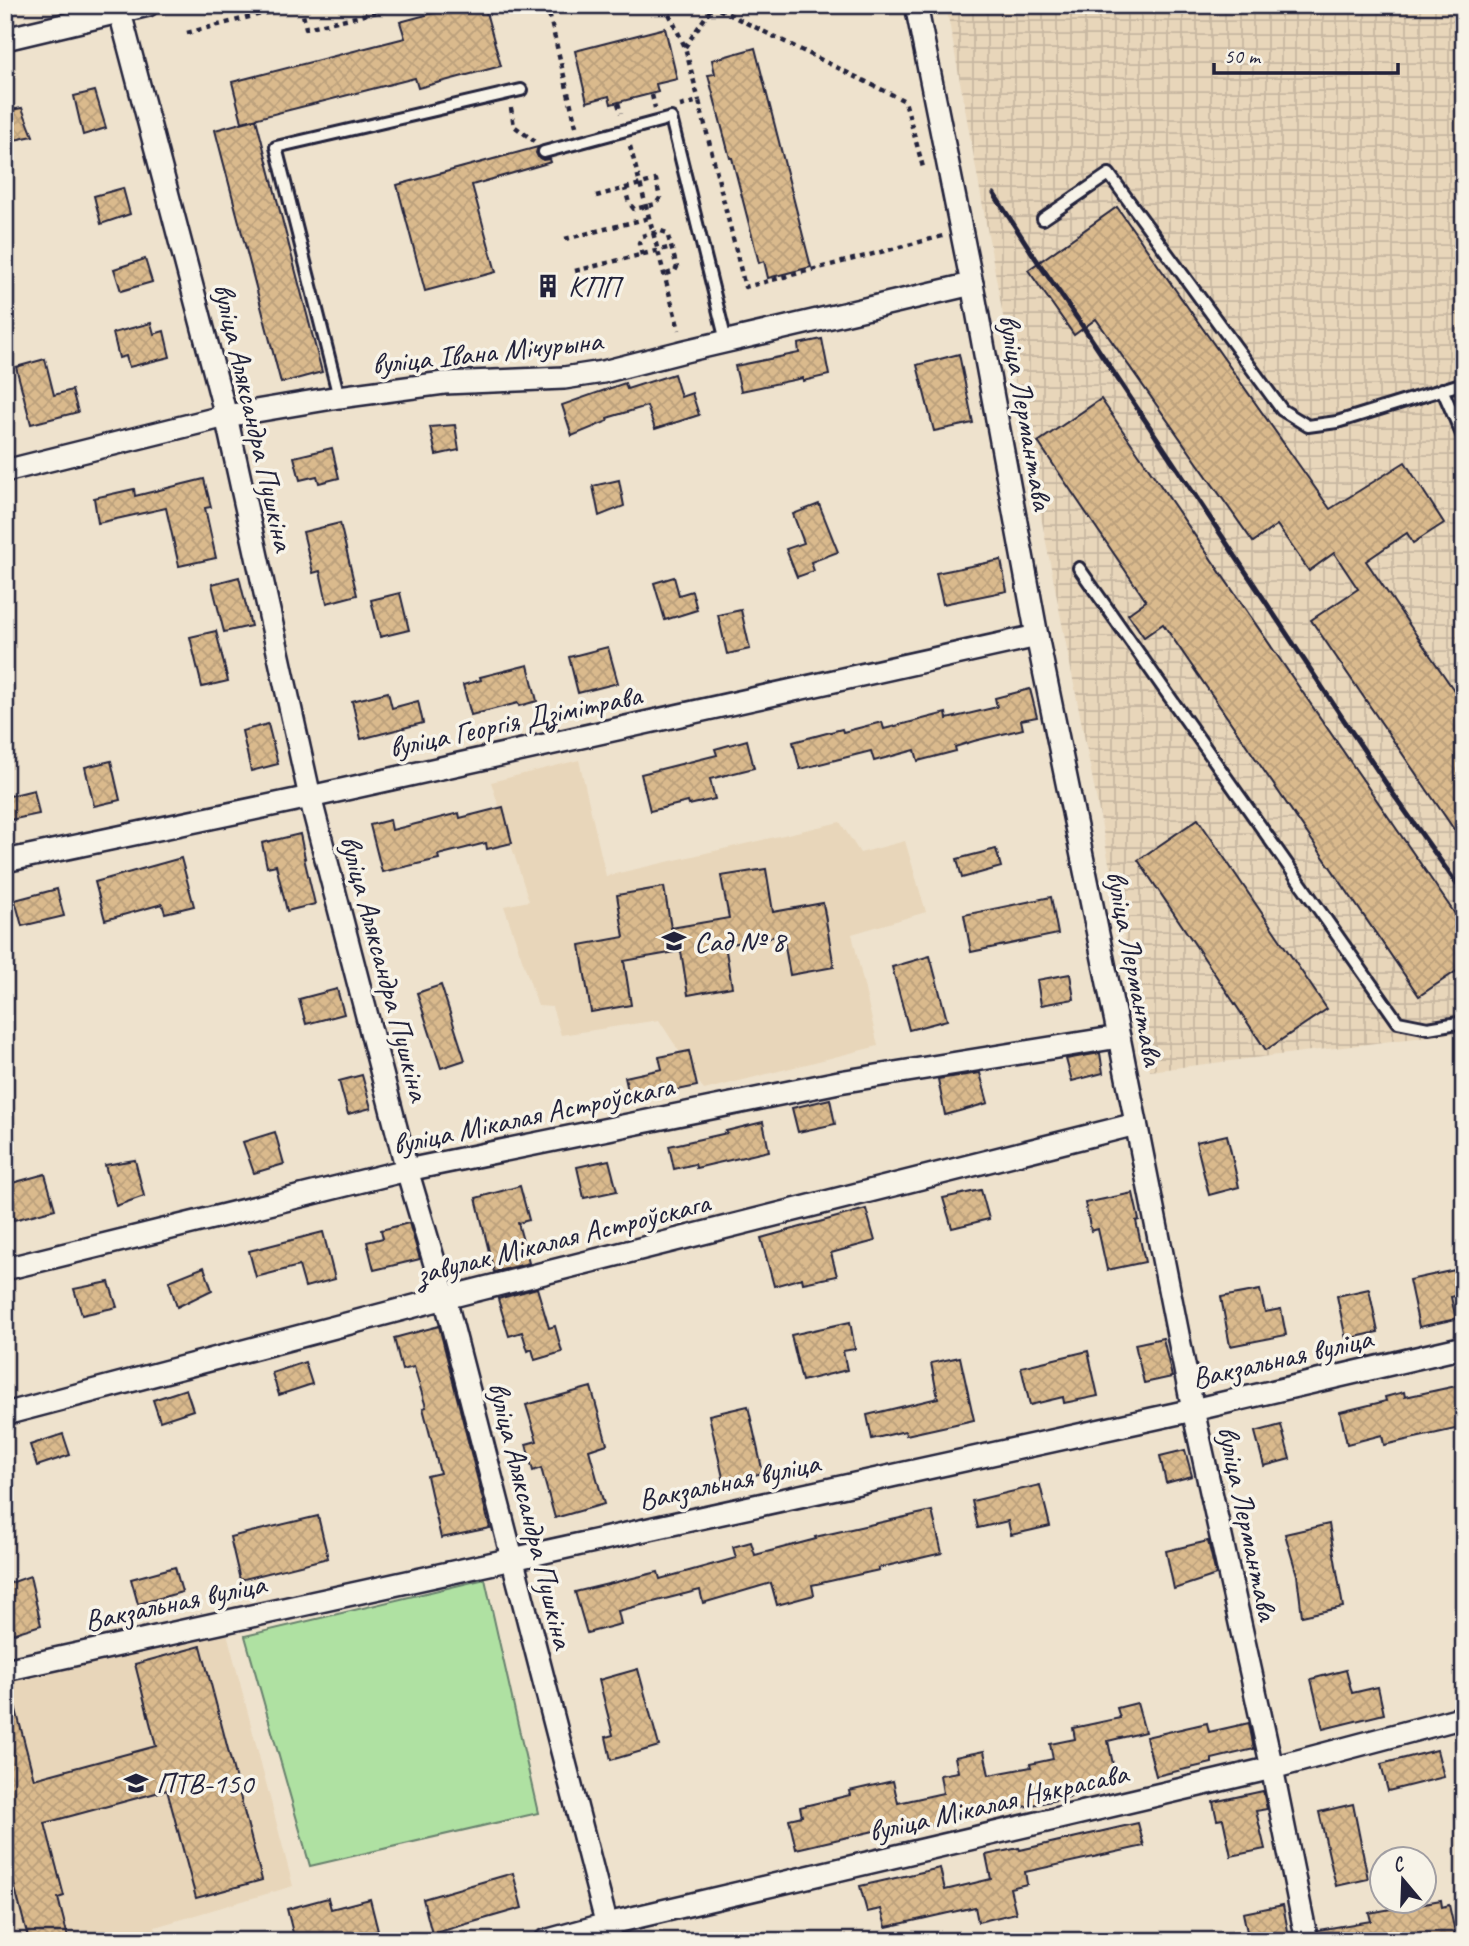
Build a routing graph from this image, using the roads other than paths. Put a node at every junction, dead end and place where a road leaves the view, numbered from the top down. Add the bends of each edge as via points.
1 (148, 5) edge
2 (916, 5) edge
3 (119, 8) edge
4 (5, 39) edge
5 (521, 90) dead end
6 (540, 148) road end
7 (1043, 219) dead end
8 (972, 284) junction
9 (726, 341) junction
10 (1464, 383) edge
11 (1442, 389) junction
12 (338, 397) junction
13 (226, 416) junction
14 (1464, 439) edge
15 (5, 471) edge
16 (1079, 568) dead end
17 (1037, 636) junction
18 (310, 797) junction
19 (5, 861) edge
20 (1464, 1022) edge
21 (1119, 1037) junction
22 (1136, 1124) junction
23 (407, 1170) junction
24 (5, 1269) edge
25 (445, 1298) junction
26 (1464, 1346) edge
27 (1193, 1410) junction
28 (5, 1414) edge
29 (512, 1559) junction
30 (5, 1670) edge
31 (1464, 1717) edge
32 (1272, 1768) junction
33 (609, 1933) edge
34 (545, 1941) edge
35 (1307, 1941) edge

1 - 3 street
2 - 8 street, вуліца Лермантава
3 - 4 street
3 - 13 street, вуліца Аляксандра Пушкіна
5 - 12 lane via 275,147
6 - 9 lane via 671,118
7 - 11 lane via 1109,174 1282,410 1308,426 1337,422
8 - 9 street, вуліца Івана Мічурына
8 - 17 street, вуліца Лермантава
9 - 12 street, вуліца Івана Мічурына via 564,378 443,383
10 - 11 lane
11 - 14 lane
12 - 13 street, вуліца Івана Мічурына
13 - 15 street, вуліца Івана Мічурына
13 - 18 street, вуліца Аляксандра Пушкіна
16 - 20 lane via 1398,1022 1428,1028
17 - 18 street, вуліца Георгія Дзімітрава
17 - 21 street, вуліца Лермантава
18 - 19 street, вуліца Георгія Дзімітрава
18 - 23 street, вуліца Аляксандра Пушкіна
21 - 22 street, вуліца Лермантава
21 - 23 street, вуліца Мікалая Астроўскага via 839,1082
22 - 25 street, завулак Мікалая Астроўскага
22 - 27 street, вуліца Лермантава
23 - 24 street, вуліца Мікалая Астроўскага
23 - 25 street, вуліца Аляксандра Пушкіна
25 - 28 street, завулак Мікалая Астроўскага
25 - 29 street, вуліца Аляксандра Пушкіна
26 - 27 street, Вакзальная вуліца
27 - 29 street, Вакзальная вуліца
27 - 32 street, вуліца Лермантава
29 - 30 street, Вакзальная вуліца
29 - 33 street, вуліца Аляксандра Пушкіна
31 - 32 street, вуліца Мікалая Някрасава
32 - 33 street, вуліца Мікалая Някрасава
32 - 35 street, вуліца Лермантава
33 - 34 street, вуліца Мікалая Някрасава

